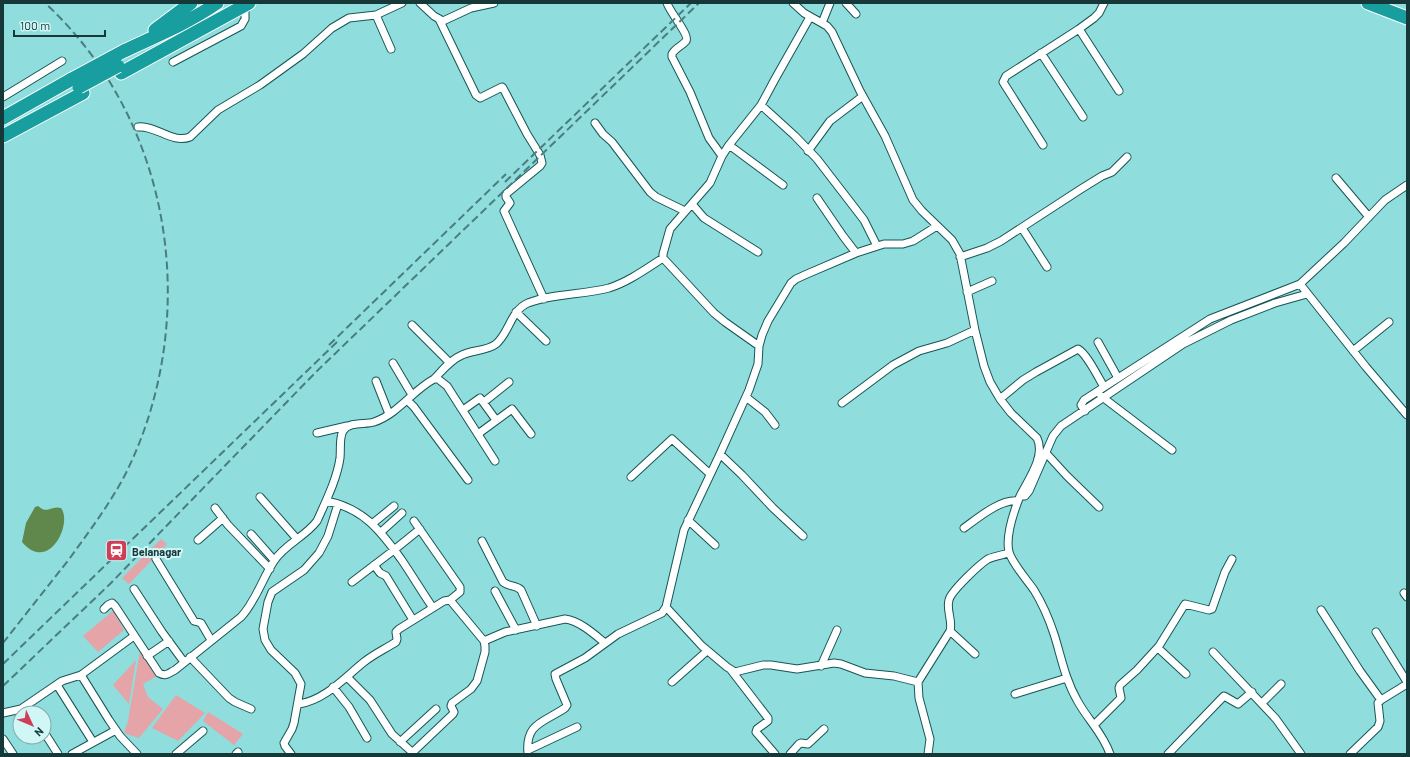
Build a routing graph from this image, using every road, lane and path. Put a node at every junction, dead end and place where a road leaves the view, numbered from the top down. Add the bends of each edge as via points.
1 (191, 3) edge
2 (217, 3) edge
3 (230, 3) edge
4 (402, 3) edge
5 (420, 3) edge
6 (494, 3) edge
7 (667, 3) edge
8 (830, 3) edge
9 (846, 3) edge
10 (1104, 3) edge
11 (1368, 3) edge
12 (1391, 3) edge
13 (247, 4) edge
14 (796, 4) edge
15 (1407, 9) edge
16 (856, 14) dead end
17 (376, 15) junction
18 (1407, 18) edge
19 (439, 19) junction
20 (816, 20) junction
21 (1079, 29) junction
22 (391, 49) dead end
23 (124, 51) junction
24 (1041, 53) junction
25 (62, 61) dead end
26 (173, 62) dead end
27 (120, 69) junction
28 (78, 86) junction
29 (1119, 91) dead end
30 (863, 96) junction
31 (3, 97) edge
32 (765, 108) junction
33 (1083, 117) dead end
34 (3, 118) edge
35 (595, 123) dead end
36 (138, 127) dead end
37 (3, 132) edge
38 (3, 136) edge
39 (1043, 145) dead end
40 (732, 147) junction
41 (808, 151) junction
42 (722, 156) junction
43 (1127, 157) dead end
44 (1336, 178) dead end
45 (783, 184) dead end
46 (1407, 185) edge
47 (817, 198) dead end
48 (695, 208) junction
49 (685, 211) junction
50 (1369, 217) junction
51 (937, 226) junction
52 (1022, 228) junction
53 (878, 246) junction
54 (758, 252) dead end
55 (856, 253) junction
56 (960, 257) junction
57 (665, 261) junction
58 (1047, 268) dead end
59 (992, 281) dead end
60 (1303, 289) junction
61 (967, 292) junction
62 (544, 299) junction
63 (518, 313) junction
64 (1389, 322) dead end
65 (412, 325) dead end
66 (976, 330) junction
67 (546, 341) dead end
68 (1098, 342) dead end
69 (759, 346) junction
70 (1353, 351) junction
71 (392, 363) dead end
72 (450, 363) junction
73 (1118, 378) junction
74 (438, 380) junction
75 (376, 381) dead end
76 (509, 382) dead end
77 (1104, 387) junction
78 (1096, 392) junction
79 (746, 397) junction
80 (1103, 398) junction
81 (1000, 399) junction
82 (411, 401) junction
83 (484, 402) junction
84 (842, 404) dead end
85 (463, 410) junction
86 (1085, 411) junction
87 (389, 414) junction
88 (1407, 415) edge
89 (496, 420) junction
90 (775, 425) dead end
91 (347, 426) junction
92 (317, 432) dead end
93 (478, 434) junction
94 (532, 434) dead end
95 (1172, 450) dead end
96 (1046, 453) junction
97 (720, 454) junction
98 (495, 461) dead end
99 (710, 474) junction
100 (631, 477) dead end
101 (468, 480) dead end
102 (260, 497) dead end
103 (1019, 498) junction
104 (332, 502) junction
105 (394, 506) dead end
106 (1099, 507) dead end
107 (215, 508) dead end
108 (402, 513) dead end
109 (223, 518) junction
110 (688, 520) junction
111 (414, 521) dead end
112 (372, 524) junction
113 (964, 528) dead end
114 (420, 529) junction
115 (381, 532) junction
116 (251, 534) dead end
117 (803, 536) dead end
118 (297, 538) junction
119 (198, 540) dead end
120 (482, 541) dead end
121 (715, 545) dead end
122 (394, 550) junction
123 (1009, 554) junction
124 (156, 559) dead end
125 (1232, 559) dead end
126 (274, 560) junction
127 (374, 565) junction
128 (270, 569) junction
129 (352, 582) dead end
130 (134, 589) dead end
131 (495, 591) dead end
132 (450, 600) junction
133 (666, 607) junction
134 (433, 608) junction
135 (104, 609) dead end
136 (1321, 610) dead end
137 (413, 620) junction
138 (537, 626) junction
139 (516, 630) junction
140 (837, 630) dead end
141 (950, 631) junction
142 (1376, 632) dead end
143 (134, 636) junction
144 (211, 640) junction
145 (484, 641) junction
146 (169, 642) junction
147 (605, 643) junction
148 (1158, 648) junction
149 (707, 651) junction
150 (1213, 652) dead end
151 (975, 654) dead end
152 (148, 656) junction
153 (187, 660) junction
154 (821, 666) junction
155 (731, 670) junction
156 (1186, 674) dead end
157 (81, 675) junction
158 (349, 675) junction
159 (1067, 678) junction
160 (672, 682) dead end
161 (918, 682) junction
162 (1407, 683) edge
163 (1281, 684) dead end
164 (57, 685) junction
165 (333, 687) junction
166 (1252, 692) junction
167 (1015, 694) dead end
168 (1381, 700) junction
169 (1262, 702) junction
170 (299, 704) junction
171 (27, 705) edge
172 (251, 709) dead end
173 (436, 709) dead end
174 (1094, 725) junction
175 (576, 728) dead end
176 (824, 729) dead end
177 (116, 730) junction
178 (203, 731) dead end
179 (367, 738) dead end
180 (3, 739) edge
181 (93, 742) junction
182 (400, 742) junction
183 (52, 745) edge
184 (528, 752) edge
185 (413, 753) edge
186 (1354, 753) edge
187 (13, 754) edge
188 (58, 754) edge
189 (72, 754) edge
190 (137, 754) edge
191 (176, 754) edge
192 (291, 754) edge
193 (775, 754) edge
194 (790, 754) edge
195 (928, 754) edge
196 (1110, 754) edge
197 (1168, 754) edge
198 (1301, 754) edge

1 - 23 highway
2 - 23 highway
3 - 27 highway
4 - 17 street
5 - 19 street
6 - 19 street via 471,8 448,20
7 - 42 street via 687,39 673,51 672,57 709,138
8 - 20 street
9 - 16 street
10 - 21 street via 1099,13
11 - 18 highway
12 - 15 highway
13 - 26 street via 245,19 241,26
13 - 27 highway
14 - 20 street
17 - 22 street
17 - 36 street via 349,18 332,28 303,54 260,85 218,110 190,137 179,139 149,128
19 - 62 street via 476,96 480,98 503,88 540,156 540,166 506,194 510,203 504,211
20 - 30 street via 832,32
20 - 32 street via 775,78
21 - 24 street
21 - 29 street
23 - 28 highway, bridge
24 - 33 street
24 - 39 street via 1006,76 1004,82
25 - 31 street
27 - 28 highway
28 - 34 highway
28 - 37 highway
28 - 38 highway
30 - 41 street via 830,121
30 - 51 street via 885,136 913,200
32 - 40 street
32 - 41 street
35 - 49 street via 650,192
40 - 42 street
40 - 45 street
41 - 53 street via 860,213
42 - 48 street via 714,177
43 - 52 street via 1112,172
44 - 50 street
46 - 50 street via 1385,200
47 - 55 street
48 - 49 street
48 - 54 street via 704,218
49 - 57 street via 670,229 664,246
50 - 60 street
51 - 53 street via 913,241
51 - 56 street via 952,240
52 - 56 street via 994,246
52 - 58 street
53 - 55 street
55 - 69 street via 791,283 768,321
56 - 61 street
57 - 62 street via 609,288
57 - 69 street via 714,313
59 - 61 street
60 - 70 street
60 - 73 street via 1210,319
60 - 80 street via 1204,332
61 - 66 street
62 - 63 street via 524,305
63 - 67 street
63 - 72 street via 495,345 462,355
64 - 70 street
65 - 72 street
66 - 81 street via 984,366
66 - 84 street via 947,343 919,350 893,364
68 - 73 street
69 - 79 street via 758,364
70 - 88 street
71 - 82 street
72 - 74 street
73 - 77 street
74 - 82 street
74 - 85 street via 447,386
75 - 87 street
76 - 83 street
77 - 78 street
77 - 81 street via 1078,349 1029,376
78 - 80 street
78 - 86 street via 1081,403
79 - 90 street via 761,408
79 - 97 street
80 - 86 street
80 - 95 street
81 - 103 street via 1040,444 1039,456
82 - 87 street
82 - 101 street
83 - 85 street via 480,398
83 - 89 street
85 - 93 street
86 - 96 street via 1057,430
87 - 91 street via 375,421
89 - 93 street
89 - 94 street via 512,409
91 - 92 street
91 - 104 street via 341,435 340,458
93 - 98 street
96 - 103 street via 1029,491
96 - 106 street
97 - 99 street
97 - 117 street
99 - 100 street via 672,440
99 - 110 street
102 - 118 street
103 - 113 street via 992,509
103 - 123 street via 1008,539
104 - 112 street via 348,507
104 - 118 street via 313,527
104 - 170 street via 328,536 319,553 304,570 272,592 263,628 268,645 299,678
105 - 112 street
107 - 109 street
108 - 115 street
109 - 119 street
109 - 128 street
110 - 121 street
110 - 133 street
111 - 114 street
112 - 115 street
114 - 122 street
114 - 132 street via 460,587 460,592
115 - 122 street
116 - 126 street
118 - 126 street
120 - 138 street via 503,582 521,590
122 - 127 street
122 - 134 street
123 - 141 street via 998,555 988,560 952,594 948,607
123 - 159 street via 1046,613
124 - 144 street via 194,621 201,623
125 - 148 street via 1212,609 1185,604
126 - 128 street
127 - 129 street
127 - 137 street via 386,576
128 - 144 street via 248,610
130 - 146 street
131 - 139 street
132 - 134 street
132 - 145 street
133 - 147 street via 662,613
133 - 149 street
134 - 137 street
135 - 143 street via 108,605 115,606
136 - 168 street
137 - 158 street via 396,632 396,642 362,663
138 - 139 street
138 - 147 street via 569,620
139 - 145 street via 498,634
140 - 154 street
141 - 151 street
141 - 161 street
142 - 162 street
143 - 152 street
143 - 157 street
144 - 153 street
145 - 185 street via 485,652 477,681 452,704 453,714
146 - 152 street
146 - 153 street
147 - 184 street via 555,674 567,705 533,728 528,737
148 - 156 street
148 - 174 street via 1120,685 1121,698
149 - 155 street
149 - 160 street
150 - 166 street
152 - 153 street via 163,675
153 - 172 street via 229,698
154 - 155 street via 797,668 767,665 740,672
154 - 161 street via 841,664 865,673
155 - 193 street via 768,718 756,732
157 - 164 street
157 - 177 street
158 - 165 street
158 - 182 street
159 - 167 street
159 - 174 street via 1077,701
161 - 195 street via 919,698 930,740
162 - 168 street
163 - 169 street
164 - 171 street
164 - 181 street
165 - 170 street via 313,700
165 - 179 street
166 - 169 street
166 - 197 street via 1238,704 1224,696
168 - 186 street via 1378,703 1378,727
169 - 198 street via 1285,729
170 - 192 street via 292,729 284,743
173 - 182 street
174 - 196 street
175 - 184 street
176 - 194 street via 808,744 800,743
177 - 181 street
177 - 190 street
178 - 191 street
180 - 187 street
181 - 189 street
182 - 185 street
183 - 188 street

